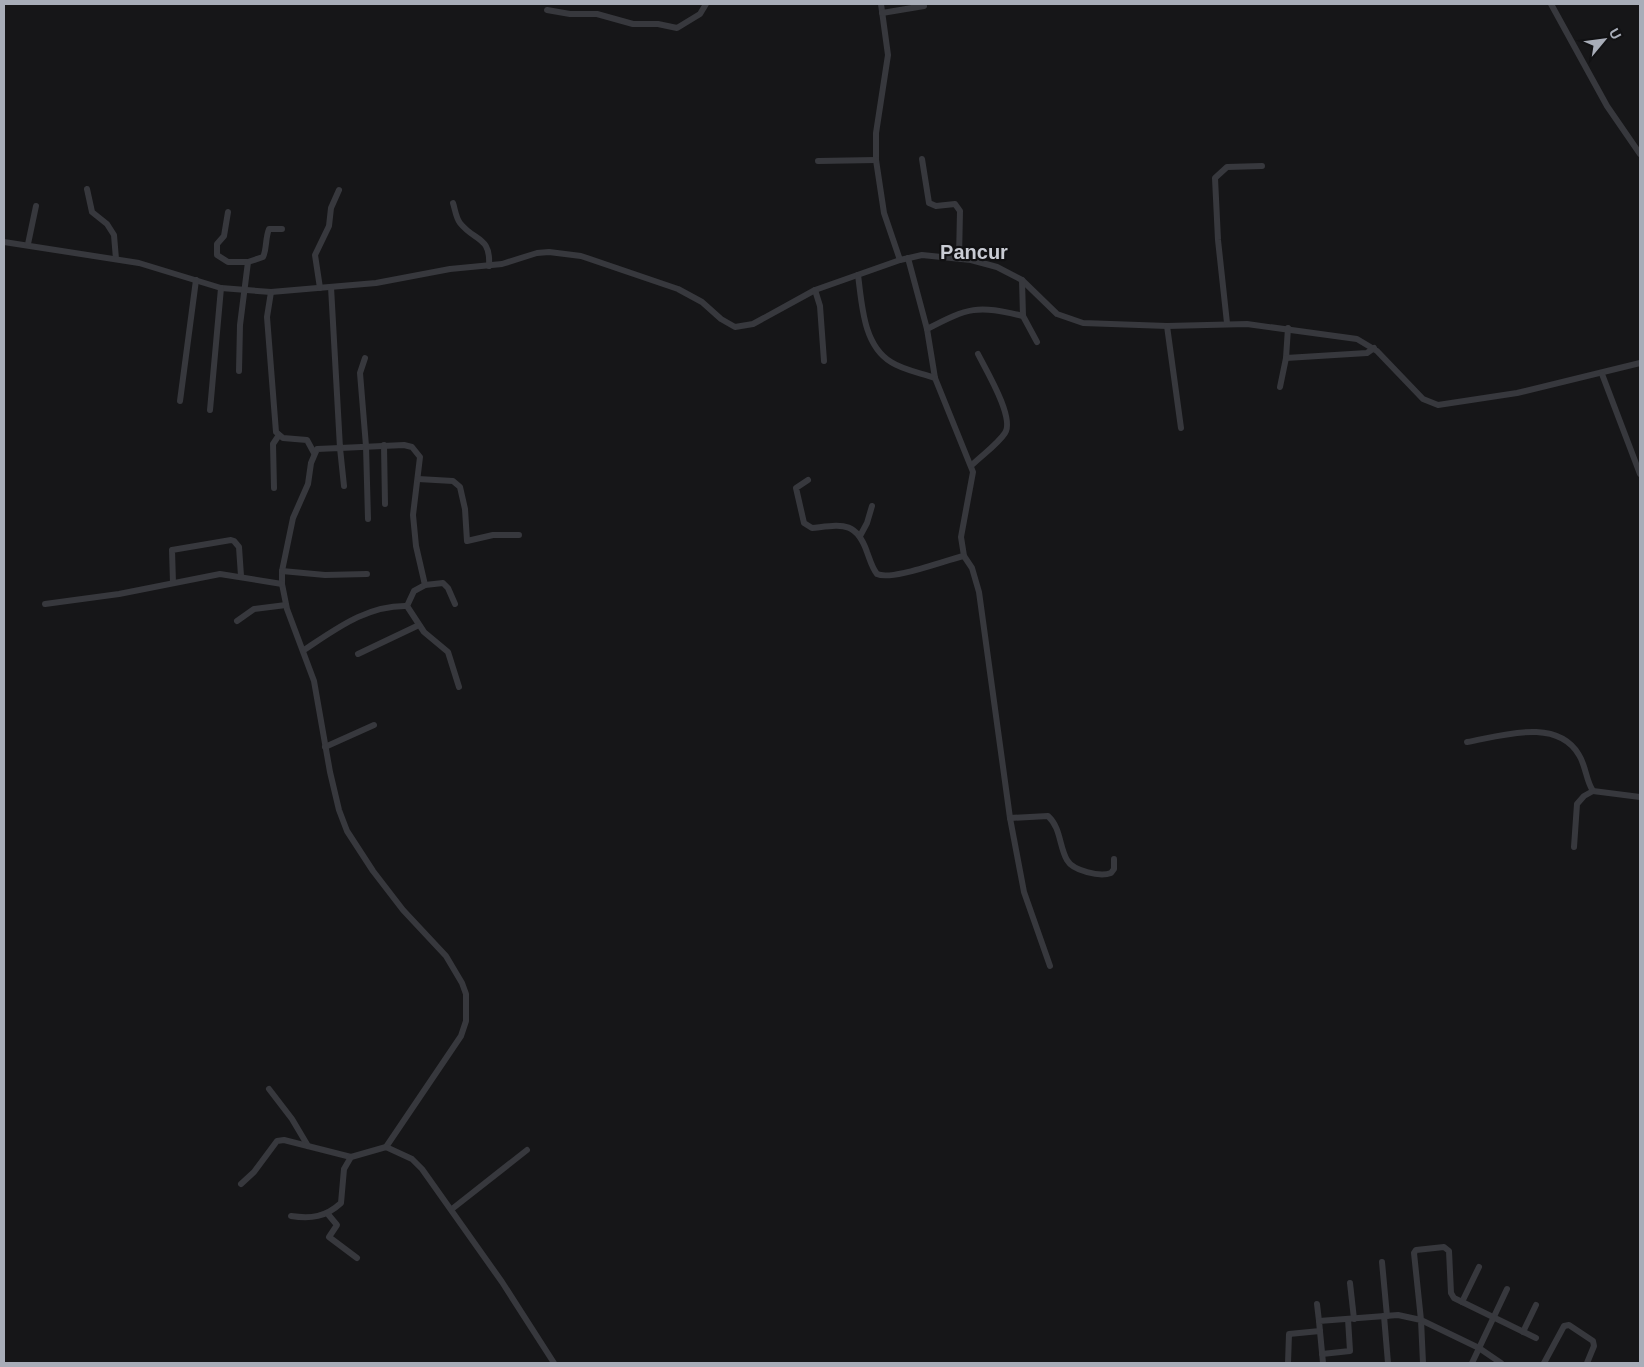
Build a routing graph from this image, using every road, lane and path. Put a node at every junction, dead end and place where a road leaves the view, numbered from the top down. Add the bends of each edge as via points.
1 (706, 4) edge
2 (881, 4) edge
3 (1551, 4) edge
4 (924, 6) dead end
5 (547, 10) dead end
6 (882, 13) junction
7 (1640, 154) edge
8 (922, 159) dead end
9 (876, 160) junction
10 (818, 161) dead end
11 (1262, 166) dead end
12 (87, 189) dead end
13 (339, 190) dead end
14 (453, 203) dead end
15 (36, 206) dead end
16 (228, 212) dead end
17 (282, 229) dead end
18 (4, 242) edge
19 (28, 244) junction
20 (116, 258) junction
21 (908, 258) junction
22 (959, 258) junction
23 (900, 260) junction
24 (248, 262) junction
25 (489, 266) junction
26 (858, 275) junction
27 (196, 280) junction
28 (1022, 280) junction
29 (331, 287) junction
30 (221, 288) junction
31 (320, 288) junction
32 (815, 290) junction
33 (246, 291) junction
34 (271, 292) junction
35 (1023, 316) junction
36 (1227, 323) junction
37 (1167, 326) junction
38 (1288, 328) junction
39 (927, 329) junction
40 (1037, 342) dead end
41 (1374, 348) junction
42 (978, 354) dead end
43 (365, 358) dead end
44 (1286, 358) junction
45 (824, 361) dead end
46 (1640, 363) edge
47 (239, 371) dead end
48 (1602, 374) junction
49 (935, 378) junction
50 (1280, 387) dead end
51 (180, 400) dead end
52 (210, 410) dead end
53 (1181, 428) dead end
54 (279, 436) junction
55 (366, 446) junction
56 (384, 446) junction
57 (340, 448) junction
58 (314, 453) junction
59 (972, 465) junction
60 (1640, 474) edge
61 (418, 479) junction
62 (808, 480) dead end
63 (344, 486) dead end
64 (274, 488) dead end
65 (385, 504) dead end
66 (872, 506) dead end
67 (368, 519) dead end
68 (519, 535) dead end
69 (860, 536) junction
70 (964, 556) junction
71 (282, 571) junction
72 (367, 574) dead end
73 (242, 576) junction
74 (173, 582) junction
75 (282, 584) junction
76 (425, 585) junction
77 (45, 604) dead end
78 (455, 604) dead end
79 (286, 605) junction
80 (407, 606) junction
81 (237, 621) dead end
82 (419, 625) junction
83 (304, 650) junction
84 (358, 654) dead end
85 (459, 687) dead end
86 (374, 725) dead end
87 (1467, 742) dead end
88 (325, 747) junction
89 (1593, 791) junction
90 (1640, 797) edge
91 (1010, 818) junction
92 (1574, 847) dead end
93 (1114, 859) dead end
94 (1050, 966) dead end
95 (269, 1090) dead end
96 (308, 1146) junction
97 (386, 1147) junction
98 (527, 1150) dead end
99 (350, 1157) junction
100 (241, 1184) dead end
101 (452, 1209) junction
102 (327, 1213) junction
103 (291, 1216) dead end
104 (357, 1258) dead end
105 (1382, 1262) dead end
106 (1479, 1267) dead end
107 (1350, 1283) dead end
108 (1507, 1289) dead end
109 (1462, 1302) junction
110 (1317, 1304) dead end
111 (1536, 1305) dead end
112 (1385, 1316) junction
113 (1493, 1317) junction
114 (1351, 1319) junction
115 (1421, 1320) junction
116 (1319, 1321) junction
117 (1320, 1330) junction
118 (1523, 1332) junction
119 (1536, 1338) dead end
120 (1479, 1348) junction
121 (1322, 1354) junction
122 (554, 1363) edge
123 (1288, 1363) edge
124 (1323, 1363) edge
125 (1388, 1363) edge
126 (1423, 1363) edge
127 (1472, 1363) edge
128 (1501, 1363) edge
129 (1544, 1363) edge
130 (1587, 1363) edge

1 - 5 street via 700,14 676,28 633,24 597,14
2 - 6 street
3 - 7 street via 1607,106
4 - 6 street
6 - 9 street via 888,55 876,133
8 - 22 street via 929,203 936,206 955,204 960,211
9 - 10 street
9 - 23 street via 884,213
11 - 36 street via 1227,168 1215,178
12 - 20 street via 92,212 107,224 114,235
13 - 31 street via 331,208 329,226 315,255
14 - 25 street via 458,221 470,234 484,241 490,251
15 - 19 street
16 - 24 street via 224,236 217,244 217,255 228,262
17 - 24 street via 269,229 264,240 266,252 263,257
18 - 19 street
19 - 20 street
20 - 27 street
21 - 22 street via 922,255
21 - 23 street
21 - 39 street
22 - 28 street via 997,267
23 - 26 street
24 - 33 street
25 - 29 street
25 - 32 street via 541,252 581,256 690,295 728,324 743,327
26 - 32 street
26 - 49 street via 868,334 882,354 893,364
27 - 30 street
27 - 51 street
28 - 35 street
28 - 37 street via 1064,318 1098,324
29 - 31 street
29 - 57 street
30 - 33 street
30 - 52 street
31 - 34 street
32 - 45 street via 820,306
33 - 34 street
33 - 47 street via 240,325
34 - 54 street via 267,317 270,379
35 - 39 street via 974,309
35 - 40 street
36 - 37 street
36 - 38 street
37 - 53 street
38 - 41 street via 1351,337
38 - 44 street
39 - 49 street
41 - 44 street via 1367,353
41 - 48 street via 1415,393 1438,405
42 - 59 street via 1008,424 1006,432
43 - 55 street via 360,373
44 - 50 street
46 - 48 street
48 - 60 street
49 - 59 street
54 - 58 street via 307,440
54 - 64 street via 273,444
55 - 56 street
55 - 57 street
55 - 67 street
56 - 61 street via 404,445 418,452
56 - 65 street
57 - 58 street via 320,448
57 - 63 street
58 - 71 street via 308,484 293,518
59 - 70 street via 961,537
61 - 68 street via 453,482 460,487 467,540
61 - 76 street via 414,523
62 - 69 street via 796,488 804,523 812,528 838,525 852,528
66 - 69 street
69 - 70 street via 873,569 881,576
70 - 91 street via 972,568 979,592
71 - 72 street via 324,575
71 - 75 street
73 - 74 street via 220,574
73 - 74 street via 239,547 231,540 172,550
73 - 75 street
74 - 77 street via 119,594
75 - 79 street
76 - 78 street via 443,583
76 - 80 street via 414,591
79 - 81 street via 254,609
79 - 83 street
80 - 82 street
80 - 83 street via 379,608 356,617
82 - 84 street
82 - 85 street via 448,652
83 - 88 street via 314,681
86 - 88 street
87 - 89 street via 1516,734 1553,734 1568,742 1579,755
88 - 97 street via 347,831 403,910 446,956 466,994 467,1016 461,1036
89 - 90 street
89 - 92 street via 1577,804
91 - 93 street via 1048,816 1058,830 1066,860 1094,875 1111,873
91 - 94 street via 1024,892
95 - 96 street
96 - 99 street
96 - 100 street via 277,1141
97 - 99 street
97 - 101 street via 404,1154 422,1169
98 - 101 street
99 - 102 street via 344,1169 341,1202
101 - 122 street
102 - 103 street
102 - 104 street via 337,1225 329,1237
105 - 112 street
106 - 109 street
107 - 114 street
108 - 113 street
109 - 113 street
109 - 115 street via 1451,1293 1449,1251 1444,1247 1416,1250
110 - 116 street
111 - 118 street
112 - 114 street
112 - 115 street via 1408,1316
112 - 125 street
113 - 118 street
113 - 120 street
114 - 116 street
114 - 121 street via 1350,1351
115 - 120 street
115 - 126 street
116 - 117 street
117 - 121 street
117 - 123 street via 1289,1334
118 - 119 street
120 - 127 street
120 - 128 street
121 - 124 street
129 - 130 street via 1564,1326 1569,1325 1593,1341

